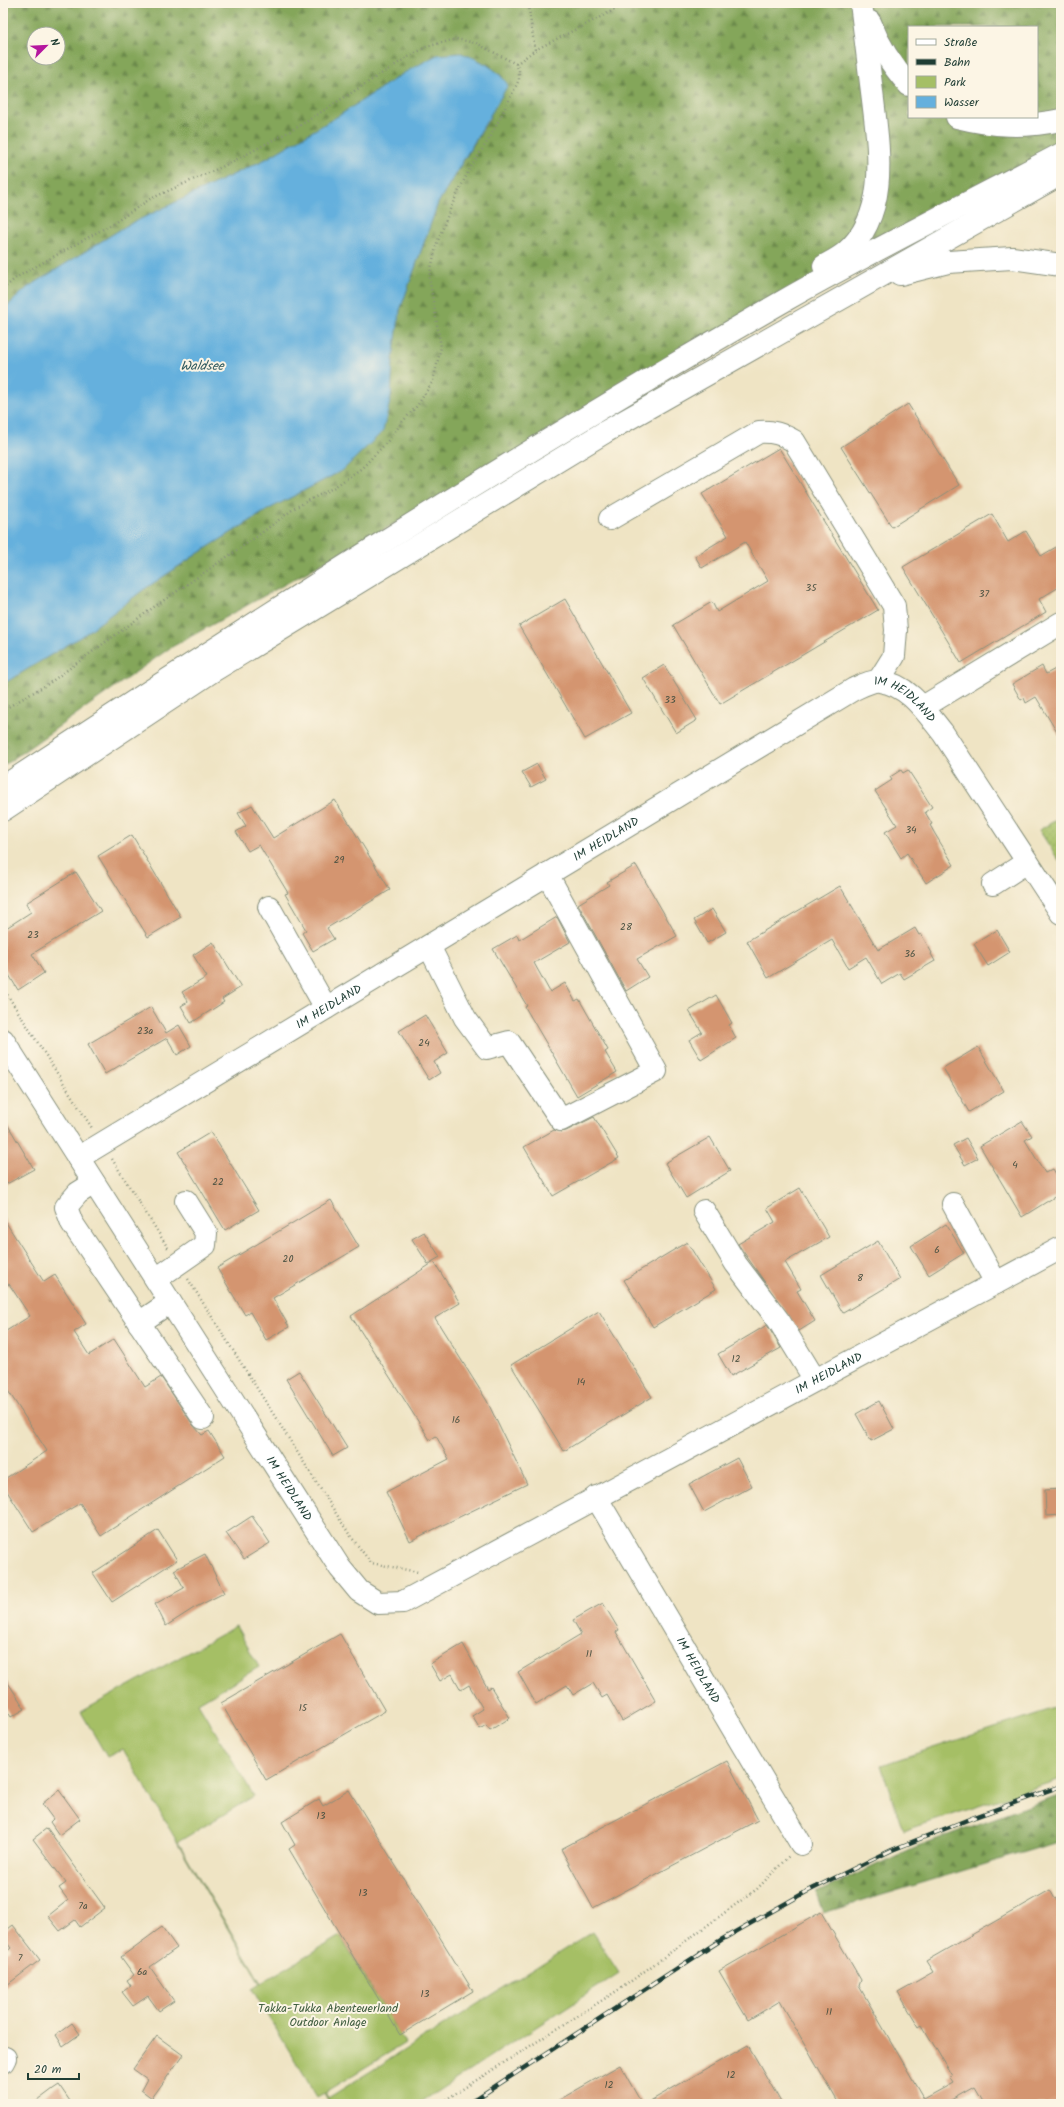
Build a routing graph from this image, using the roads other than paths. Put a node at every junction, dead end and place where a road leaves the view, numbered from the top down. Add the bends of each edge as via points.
1 (863, 3) edge
2 (908, 84) edge
3 (961, 118) edge
4 (1061, 120) edge
5 (1061, 154) edge
6 (1061, 174) edge
7 (1061, 265) edge
8 (872, 281) junction
9 (789, 298) junction
10 (610, 519) dead end
11 (1061, 623) edge
12 (880, 680) junction
13 (923, 707) junction
14 (3, 787) edge
15 (3, 810) edge
16 (1027, 862) junction
17 (547, 874) junction
18 (994, 884) dead end
19 (269, 907) dead end
20 (1061, 913) edge
21 (429, 946) junction
22 (326, 1008) junction
23 (3, 1040) edge
24 (78, 1158) junction
25 (94, 1183) junction
26 (186, 1201) dead end
27 (953, 1204) dead end
28 (704, 1211) dead end
29 (1061, 1248) edge
30 (156, 1279) junction
31 (996, 1283) junction
32 (170, 1302) junction
33 (140, 1323) junction
34 (814, 1380) junction
35 (203, 1418) dead end
36 (596, 1497) junction
37 (801, 1844) road end

1 - 2 main road via 876,39 894,68
1 - 9 main road via 880,172 876,197 858,239 845,253 811,275
3 - 4 main road via 988,125 1022,126
5 - 9 main road
6 - 8 main road
7 - 8 main road via 1012,258 948,262
8 - 15 main road via 605,432 413,547 211,672
9 - 14 main road via 614,401 248,626
10 - 12 main road via 759,432 771,432 794,441 894,606 894,656
11 - 13 main road
12 - 13 main road, IM HEIDLAND via 907,691
12 - 17 main road, IM HEIDLAND via 854,689
13 - 16 main road, IM HEIDLAND via 943,733
16 - 18 main road
16 - 20 main road, IM HEIDLAND
17 - 21 main road, IM HEIDLAND
17 - 21 main road via 656,1071 561,1120 509,1042 487,1048 465,1018
19 - 22 main road
21 - 22 main road, IM HEIDLAND
22 - 24 main road, IM HEIDLAND
23 - 24 main road, IM HEIDLAND
24 - 25 main road, IM HEIDLAND
25 - 30 main road, IM HEIDLAND
25 - 33 main road via 78,1193 66,1208 72,1223
26 - 30 main road via 206,1234 205,1245
27 - 31 main road
28 - 34 main road via 736,1264 779,1321
29 - 31 main road, IM HEIDLAND
30 - 32 main road, IM HEIDLAND
31 - 34 main road, IM HEIDLAND
32 - 33 main road
32 - 36 main road, IM HEIDLAND via 340,1568 359,1591 378,1603 403,1602
33 - 35 main road
34 - 36 main road, IM HEIDLAND
36 - 37 main road, IM HEIDLAND

